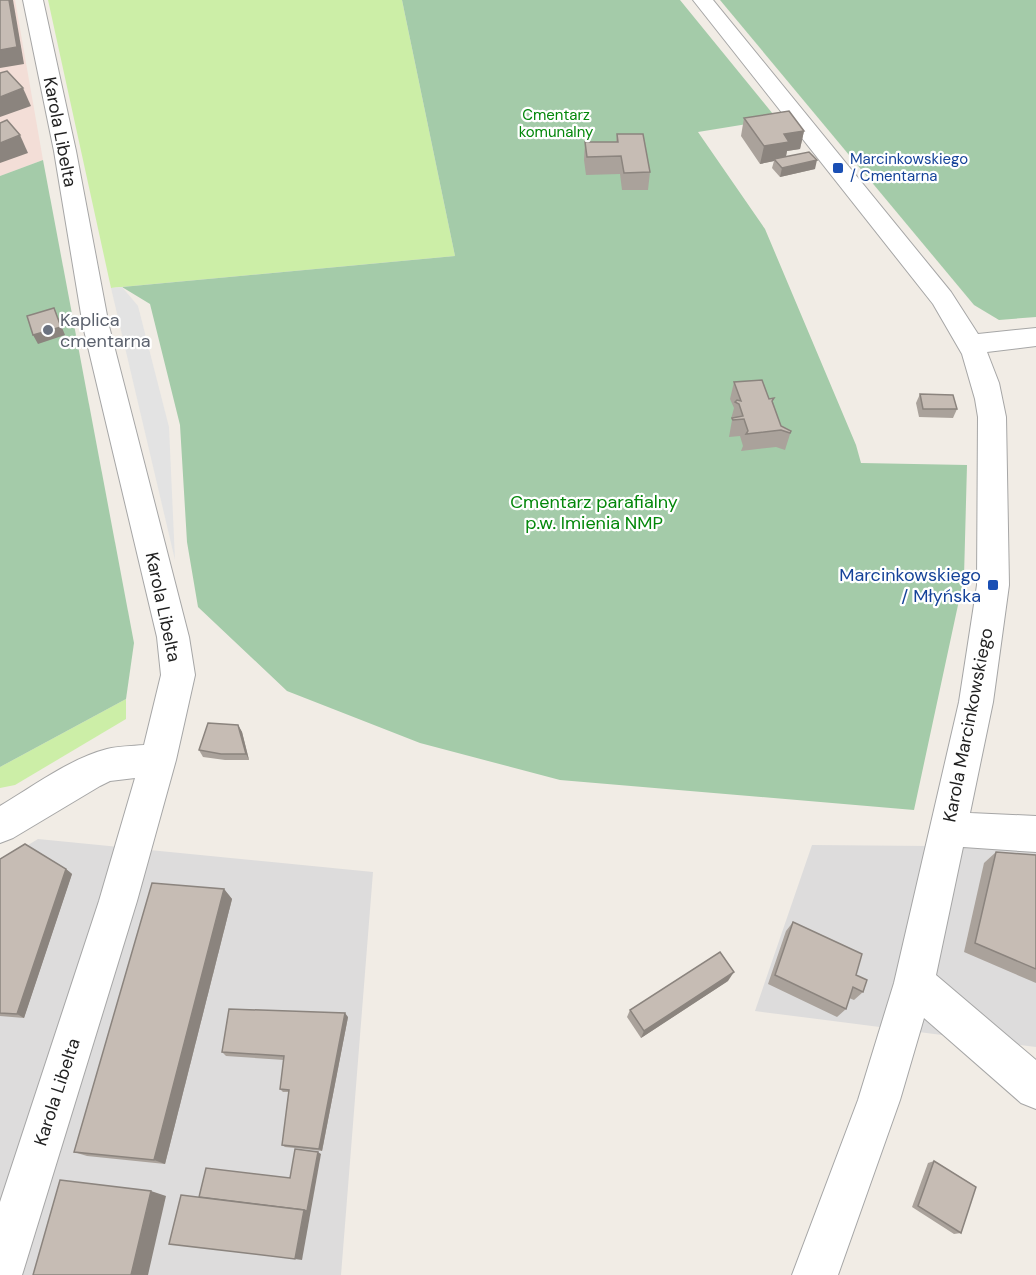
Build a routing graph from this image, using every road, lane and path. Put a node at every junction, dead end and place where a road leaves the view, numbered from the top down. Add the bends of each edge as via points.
1 (33, 0) edge
2 (703, 0) edge
3 (1036, 337) edge
4 (973, 344) junction
5 (158, 760) junction
6 (0, 826) edge
7 (948, 829) junction
8 (1036, 834) edge
9 (914, 983) junction
10 (1036, 1088) edge
11 (0, 1272) edge
12 (815, 1275) edge

1 - 5 street, Karola Libelta via 96,326 173,637 178,675
2 - 4 street, Karola Marcinkowskiego via 942,298
3 - 4 street
4 - 7 street, Karola Marcinkowskiego via 989,393 992,417 993,585 976,702
5 - 6 street via 107,765
5 - 11 street, Karola Libelta via 118,902
7 - 8 street
7 - 9 street, Karola Marcinkowskiego
9 - 10 street
9 - 12 street, Karola Marcinkowskiego via 879,1100

